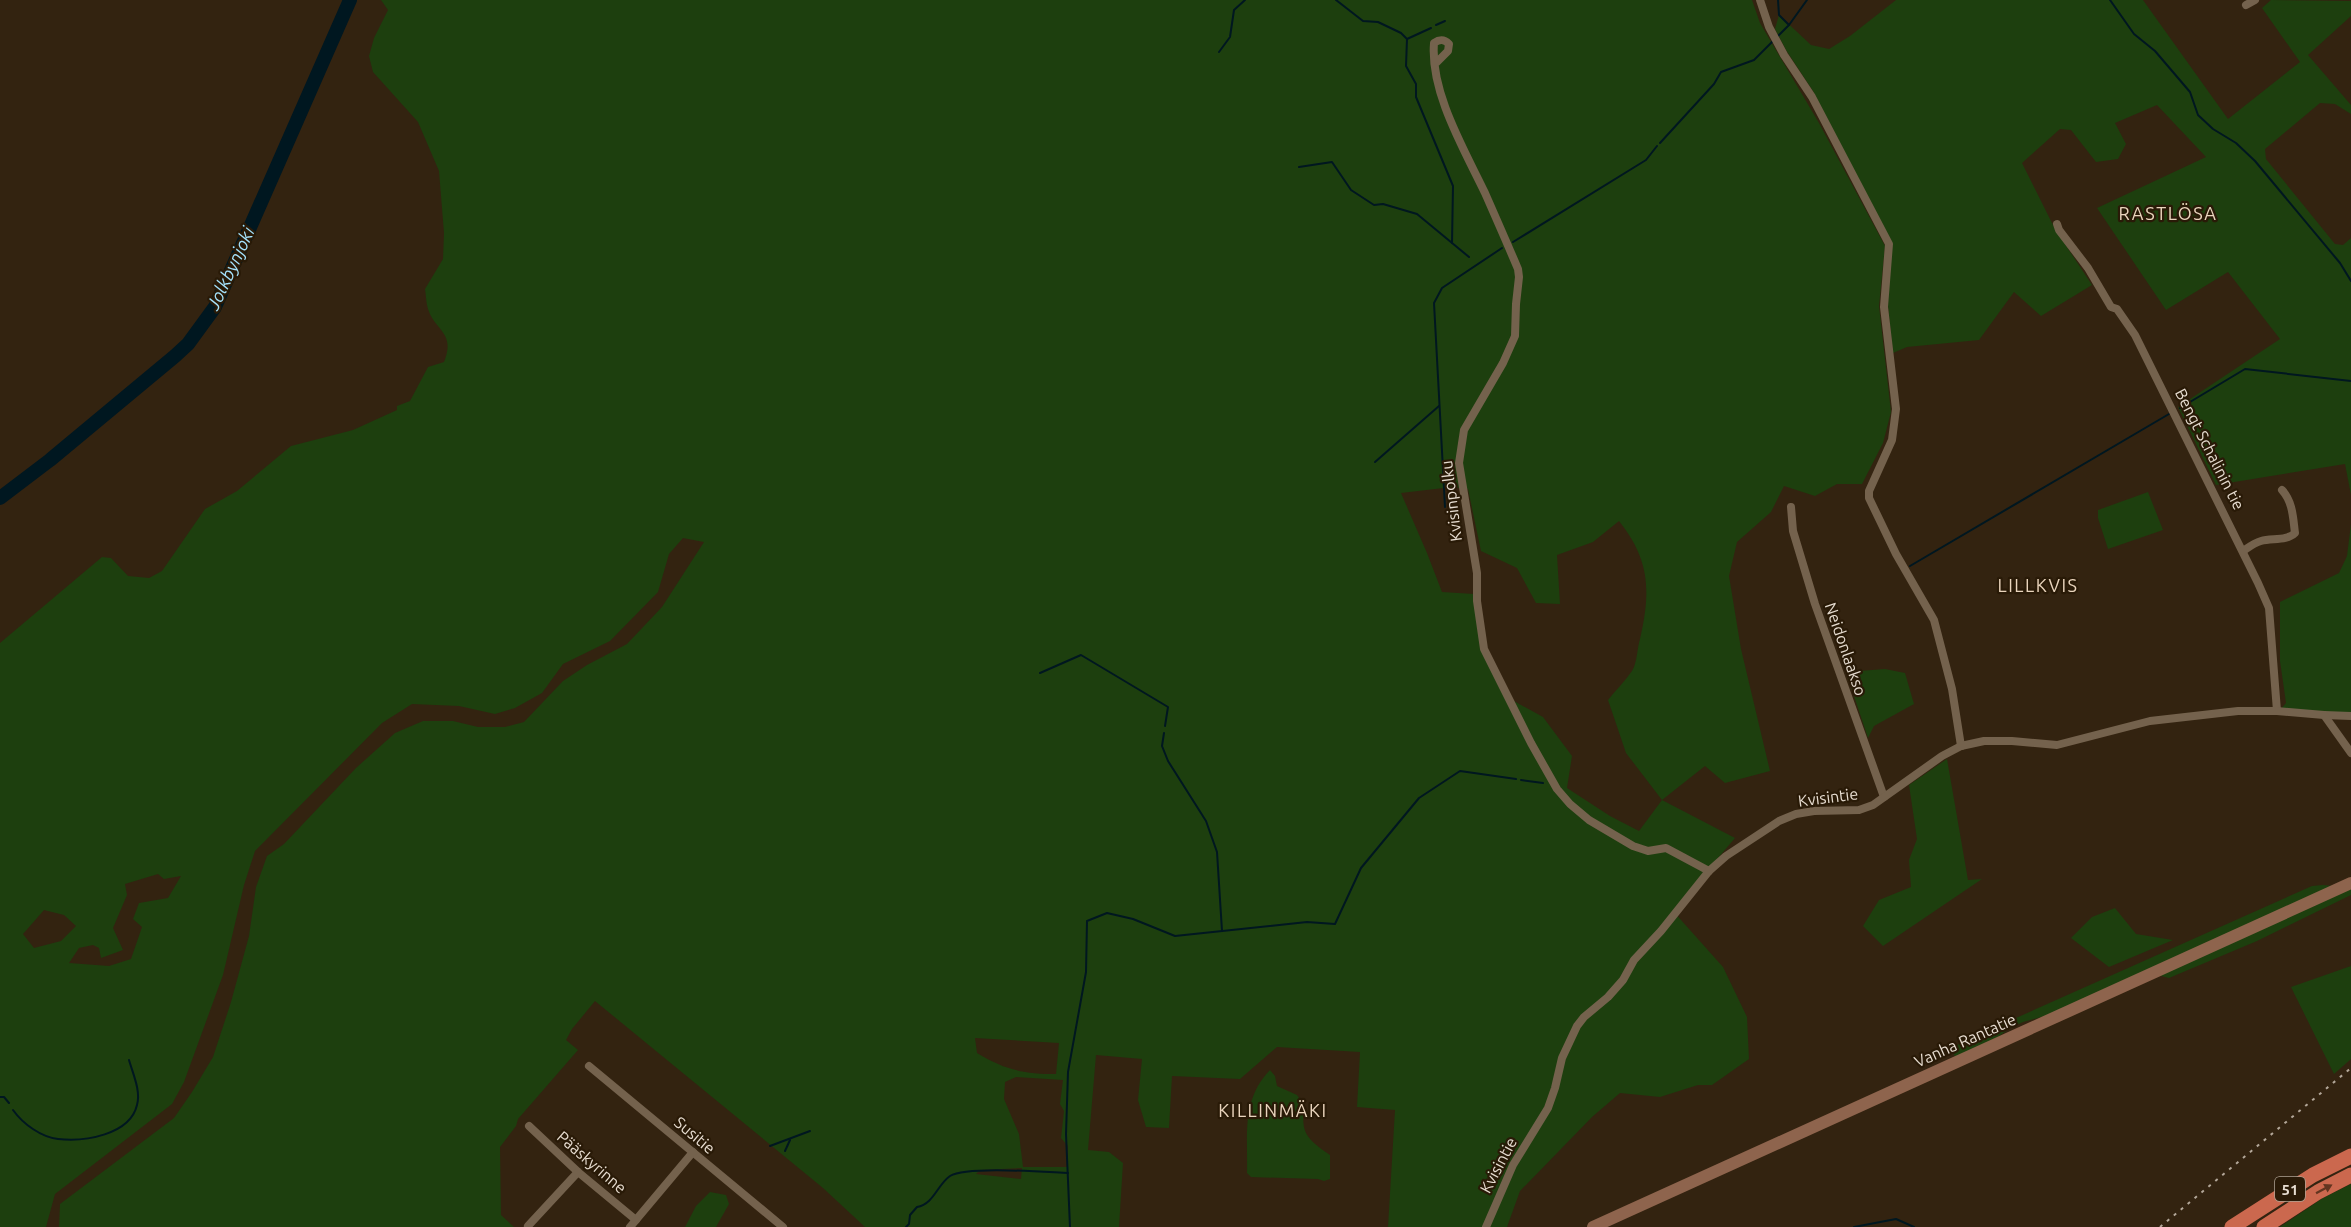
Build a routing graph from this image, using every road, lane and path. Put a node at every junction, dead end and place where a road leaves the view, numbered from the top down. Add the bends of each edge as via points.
1 (1760, 0) edge
2 (2255, 0) edge
3 (2246, 5) dead end
4 (1436, 63) junction
5 (2057, 224) dead end
6 (2282, 490) dead end
7 (1791, 507) dead end
8 (2243, 551) junction
9 (2277, 711) junction
10 (2324, 715) junction
11 (2351, 716) edge
12 (1961, 746) junction
13 (2351, 753) edge
14 (1884, 797) junction
15 (1709, 871) junction
16 (2351, 883) edge
17 (589, 1066) dead end
18 (529, 1126) dead end
19 (693, 1152) junction
20 (2351, 1156) edge
21 (578, 1172) junction
22 (2351, 1175) edge
23 (633, 1224) edge
24 (528, 1226) edge
25 (783, 1227) edge
26 (1486, 1227) edge
27 (1593, 1227) edge
28 (2232, 1227) edge
29 (2264, 1227) edge

1 - 12 street via 1769,27 1812,97 1889,244 1884,307 1896,409 1893,440 1869,498 1934,620 1952,689
2 - 3 street
4 - 4 street, Kvisinpolku via 1434,43 1439,40 1449,44 1448,51
4 - 15 street, Kvisinpolku via 1437,83 1455,130 1519,277 1515,336 1464,430 1459,463 1477,573 1484,649 1546,770 1570,804 1633,846 1648,852 1666,848
5 - 8 street, Bengt Schalinin tie via 2111,307 2117,309 2135,335
6 - 8 street via 2291,506 2295,533 2292,537 2257,541
7 - 14 street, Neidonlaakso via 1792,531
8 - 9 street, Bengt Schalinin tie via 2269,608
9 - 10 street, Kvisintie
9 - 12 street, Kvisintie via 2173,717 2057,745 1984,741
10 - 11 street, Kvisintie
10 - 13 street
12 - 14 street, Kvisintie
14 - 15 street, Kvisintie via 1859,810 1796,814 1779,821
15 - 26 street, Kvisintie via 1608,998 1577,1026 1562,1058 1548,1108 1513,1165
16 - 27 main road, Vanha Rantatie
17 - 19 street, Susitie
18 - 21 street, Pääskyrinne
19 - 23 street
19 - 25 street, Susitie
20 - 28 highway, 51 via 2313,1175
21 - 23 street, Pääskyrinne
21 - 24 street
29 -> 22 highway, 51

